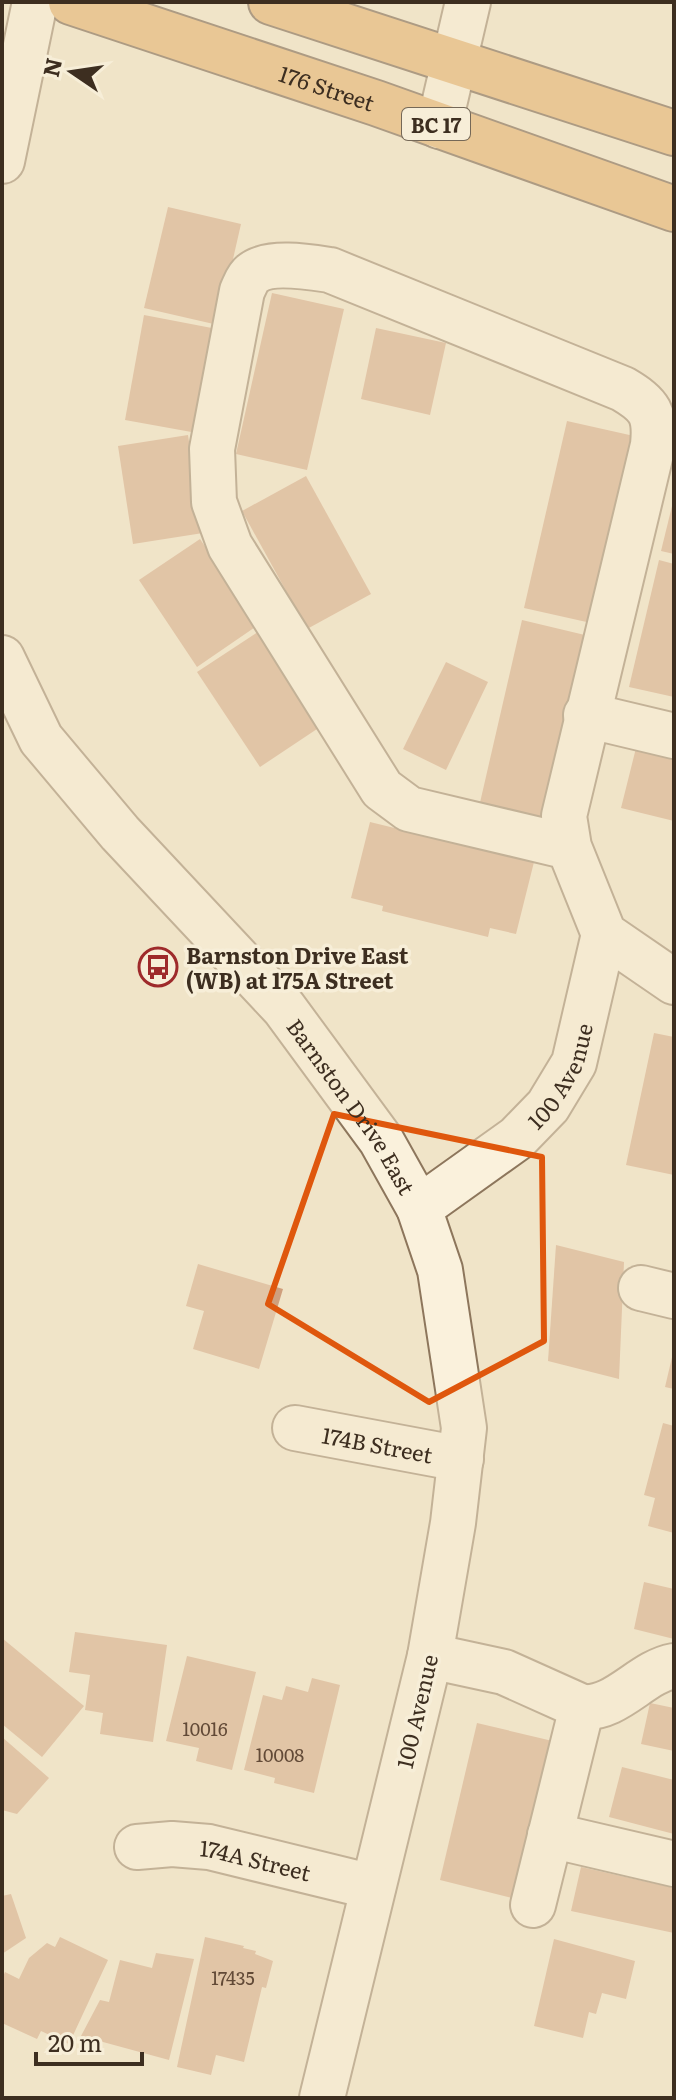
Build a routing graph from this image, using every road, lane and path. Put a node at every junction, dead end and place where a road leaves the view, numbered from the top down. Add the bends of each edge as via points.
1 (35, 2) edge
2 (71, 2) edge
3 (468, 2) edge
4 (295, 6) edge
5 (455, 61) junction
6 (439, 126) junction
7 (674, 133) edge
8 (2, 161) edge
9 (674, 209) edge
10 (2, 658) edge
11 (14, 714) edge
12 (586, 715) junction
13 (674, 736) edge
14 (569, 847) junction
15 (604, 934) junction
16 (674, 982) edge
17 (419, 1208) junction
18 (449, 1319) joint
19 (295, 1428) dead end
20 (461, 1459) junction
21 (430, 1656) junction
22 (674, 1666) edge
23 (582, 1707) junction
24 (550, 1835) junction
25 (137, 1847) dead end
26 (674, 1864) edge
27 (373, 1887) junction
28 (533, 1905) dead end
29 (322, 2098) edge

1 - 8 street
2 - 6 highway, 176 Street / BC 17
3 - 5 street
4 - 5 highway
5 - 6 street
5 - 7 highway
6 - 9 highway, 176 Street / BC 17
10 - 11 street, Barnston Drive East
11 - 17 street, Barnston Drive East via 284,1008 381,1140
12 - 13 street
12 - 14 street via 564,816
12 - 14 street via 653,445 651,412 623,389 330,270 279,266 250,275 242,291 212,449 214,502 230,546 382,789 395,801 409,809
14 - 15 street
15 - 16 street
15 - 17 street, 100 Avenue via 574,1063 548,1106 517,1138
17 - 18 street, Barnston Drive East via 440,1270
18 - 20 street, 100 Avenue via 464,1428
19 - 20 street, 174B Street
20 - 21 street, 100 Avenue
21 - 23 street via 504,1672
21 - 27 street, 100 Avenue
22 - 23 street via 595,1708
23 - 24 street
24 - 26 street
24 - 28 street
25 - 27 street, 174A Street via 209,1847
27 - 29 street, 100 Avenue

